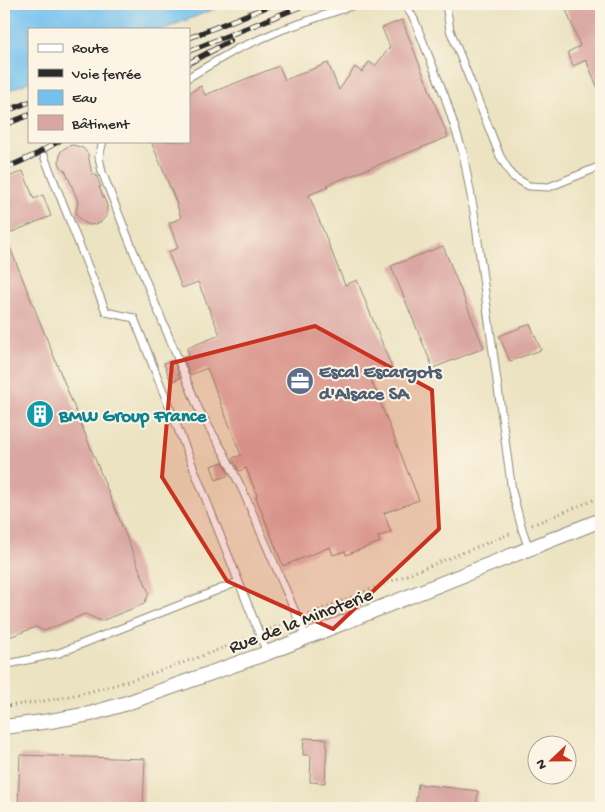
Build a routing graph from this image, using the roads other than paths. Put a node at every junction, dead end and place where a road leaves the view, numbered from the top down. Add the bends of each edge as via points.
1 (357, 4) edge
2 (405, 4) edge
3 (446, 4) edge
4 (190, 76) edge
5 (103, 142) edge
6 (44, 156) dead end
7 (601, 166) edge
8 (601, 520) edge
9 (529, 549) junction
10 (238, 582) junction
11 (306, 637) junction
12 (267, 653) junction
13 (4, 665) edge
14 (4, 727) edge

1 - 4 lane via 237,49
2 - 9 lane via 445,96 463,153 512,491
3 - 7 lane via 450,30 500,156 512,176 529,186 550,187
5 - 11 lane via 99,157 102,172 199,410 243,491
6 - 10 lane via 106,312 134,318
8 - 9 street, Rue de la Minoterie
9 - 11 street, Rue de la Minoterie
10 - 12 lane
10 - 13 lane via 59,653
11 - 12 street, Rue de la Minoterie
12 - 14 street, Rue de la Minoterie via 127,703 80,716

